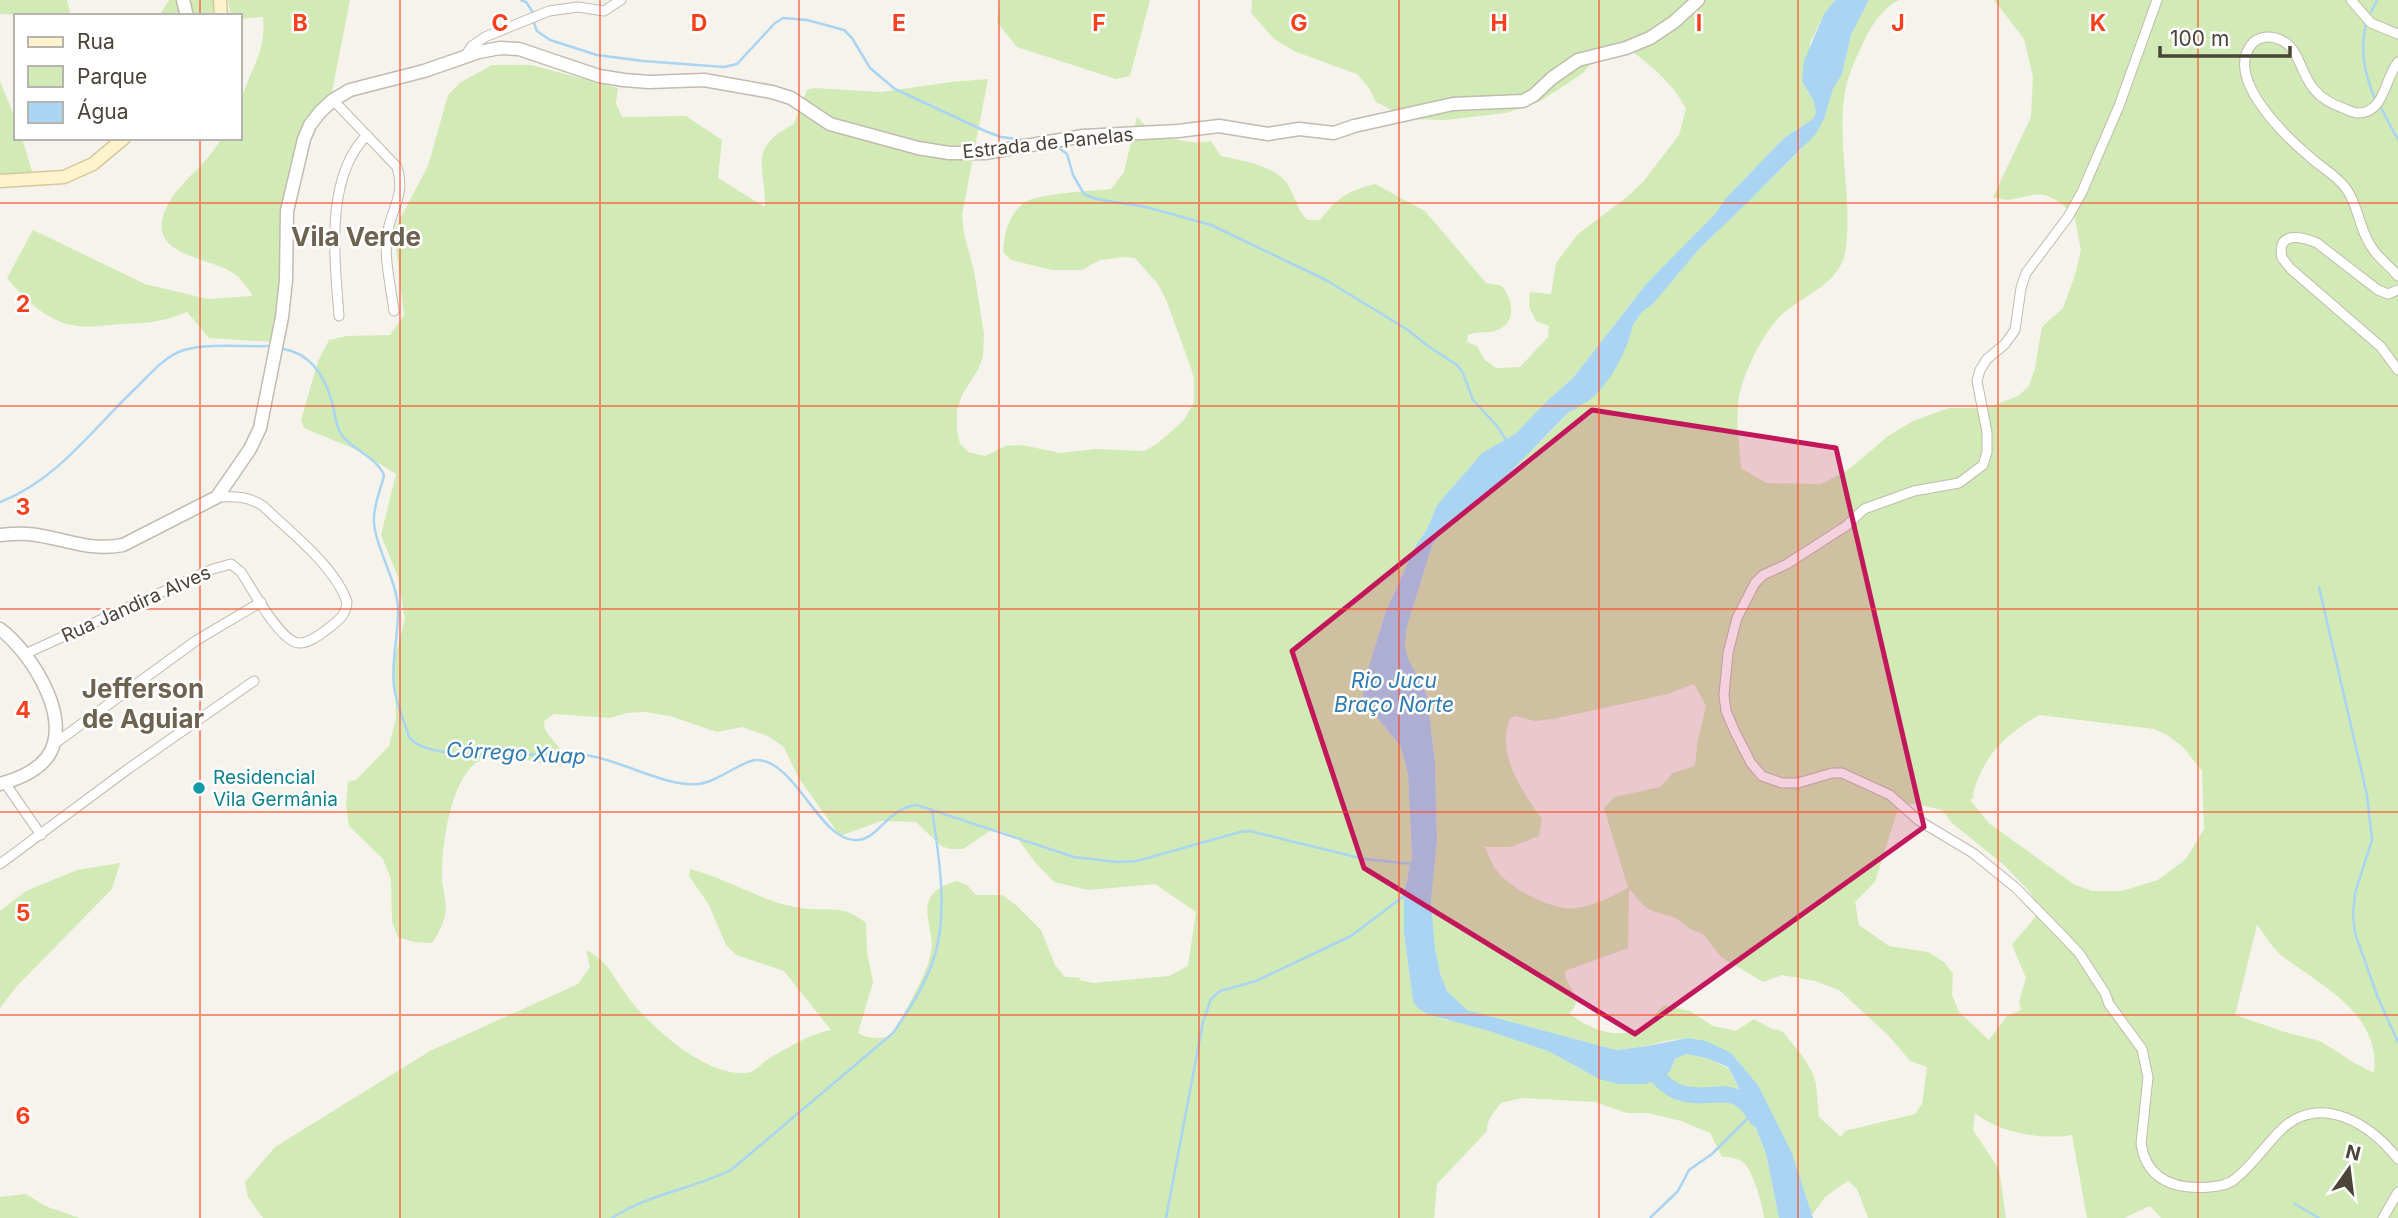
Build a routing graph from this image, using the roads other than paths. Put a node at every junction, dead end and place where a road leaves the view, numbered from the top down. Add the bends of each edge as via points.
1 (621, 0) edge
2 (1698, 0) edge
3 (2157, 0) edge
4 (2351, 0) edge
5 (2398, 34) edge
6 (465, 56) junction
7 (2398, 62) edge
8 (333, 100) junction
9 (367, 135) junction
10 (121, 140) edge
11 (0, 181) edge
12 (2398, 276) edge
13 (2398, 290) edge
14 (394, 311) dead end
15 (339, 316) dead end
16 (2398, 369) edge
17 (217, 497) junction
18 (0, 535) edge
19 (261, 602) junction
20 (0, 629) edge
21 (27, 653) junction
22 (254, 681) dead end
23 (54, 744) junction
24 (3, 784) edge
25 (41, 835) junction
26 (0, 864) edge
27 (2398, 1159) edge
28 (2398, 1192) edge
29 (2383, 1218) edge

1 - 6 street via 604,11 578,6 549,10 485,37
2 - 6 street, Estrada de Panelas via 1650,38 1578,60 1523,101 1453,104 1334,133 1298,128 1268,134 1219,126 1083,136 985,153 918,148 830,124 791,98 739,85 599,76 519,49
3 - 27 street via 2082,192 2026,273 2015,330 1980,370 1977,381 1987,432 1983,466 1959,483 1914,491 1864,509 1846,526 1763,575 1737,618 1728,653 1726,711 1762,776 1798,783 1843,773 1890,795 1918,820 1973,853 2059,932 2142,1049 2148,1077 2141,1144 2148,1165 2168,1182 2197,1188 2235,1180 2285,1127 2314,1112 2361,1124
4 - 5 street via 2371,23
6 - 8 street, Estrada de Panelas via 351,90
7 - 12 street via 2374,108 2357,113 2316,94 2296,56 2280,40 2256,40 2246,53 2244,67 2250,87 2275,123 2348,190 2374,251
8 - 9 street
8 - 17 street via 310,125 290,195 282,317 260,428
9 - 14 street via 397,167 400,178 401,190 387,237
9 - 15 street via 348,165 336,214
10 - 11 main road via 93,163 64,177
13 - 16 street via 2388,294 2378,290 2308,239 2294,236 2282,244 2282,258 2291,269 2381,346
17 - 18 street via 123,545 106,548 27,534
17 - 19 street, Rua Jandira Alves via 243,497 263,506 327,569 348,602 337,622 300,643 282,634
19 - 21 street, Rua Jandira Alves via 237,567 224,565
19 - 23 street via 197,640
20 - 21 street
21 - 23 street via 53,714
22 - 25 street
23 - 24 street via 37,767
24 - 25 street
25 - 26 street
28 - 29 street

